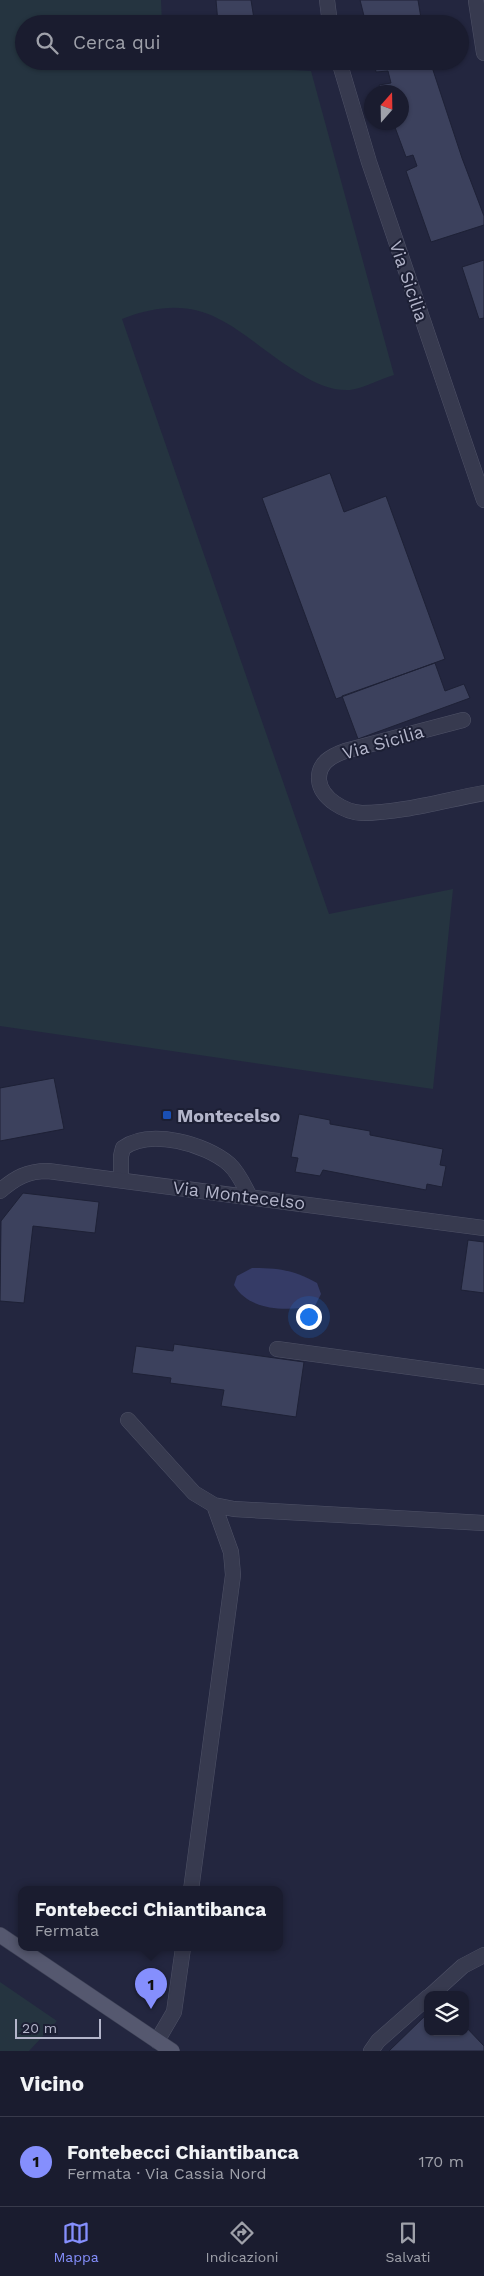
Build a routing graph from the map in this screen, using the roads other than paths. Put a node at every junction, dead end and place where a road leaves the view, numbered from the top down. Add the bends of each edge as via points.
1 (326, 0) edge
2 (476, 1) dead end
3 (328, 15) edge
4 (484, 53) edge
5 (342, 70) edge
6 (484, 500) edge
7 (463, 720) dead end
8 (484, 793) edge
9 (121, 1180) junction
10 (0, 1191) edge
11 (250, 1197) junction
12 (484, 1228) edge
13 (277, 1349) dead end
14 (484, 1378) edge
15 (128, 1420) dead end
16 (214, 1505) junction
17 (484, 1523) edge
18 (192, 1886) edge
19 (0, 1935) edge
20 (18, 1947) edge
21 (24, 1951) edge
22 (183, 1951) edge
23 (484, 1955) edge
24 (436, 1991) edge
25 (424, 2001) edge
26 (157, 2041) junction
27 (172, 2051) edge
28 (371, 2051) edge

1 - 3 street
2 - 4 street
5 - 6 street, Via Sicilia via 368,162
7 - 8 street, Via Sicilia via 328,758 319,777 320,785 335,804 361,813
9 - 10 street, Via Montecelso via 34,1171 23,1174
9 - 11 street, Via Montecelso
9 - 11 street via 124,1148 139,1140 172,1140 198,1146 221,1158 237,1173
11 - 12 street, Via Montecelso
13 - 14 street
15 - 16 street via 185,1485
16 - 17 street
16 - 18 street via 231,1552 233,1575
19 - 20 main road
21 - 26 main road
22 - 26 street via 174,2012
23 - 24 street via 469,1962
25 - 28 street
26 - 27 main road

